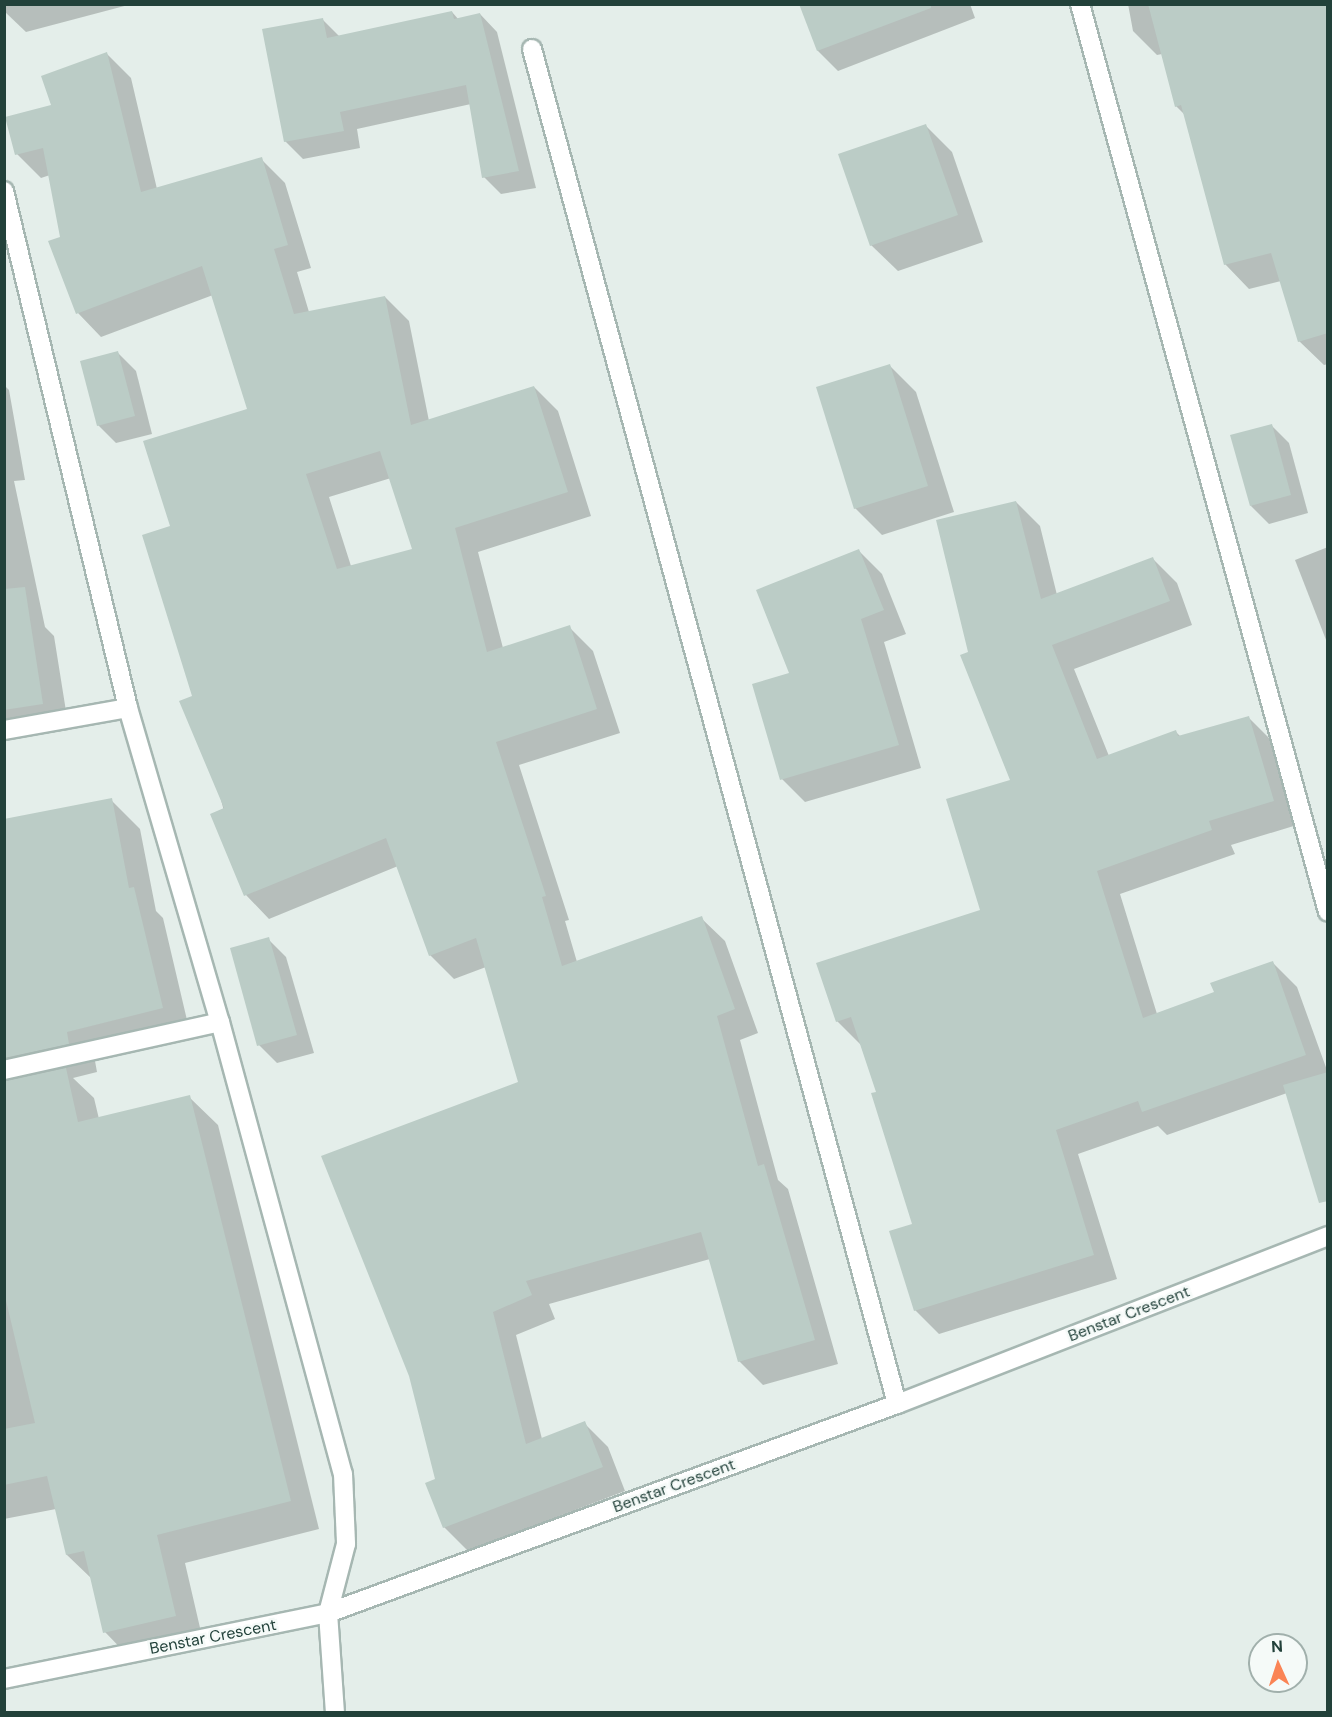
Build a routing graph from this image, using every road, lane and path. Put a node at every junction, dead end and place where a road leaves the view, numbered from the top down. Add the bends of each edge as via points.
1 (1080, 4) edge
2 (532, 49) dead end
3 (4, 190) edge
4 (128, 708) junction
5 (4, 730) edge
6 (1328, 912) edge
7 (220, 1022) junction
8 (4, 1070) edge
9 (1328, 1236) edge
10 (897, 1404) junction
11 (328, 1613) junction
12 (4, 1679) edge
13 (334, 1713) edge

1 - 6 street
2 - 10 street
3 - 4 street
4 - 5 street
4 - 7 street
7 - 8 street
7 - 11 street via 343,1474 346,1544
9 - 10 street, Benstar Crescent
10 - 11 street, Benstar Crescent
11 - 12 street, Benstar Crescent
11 - 13 street

